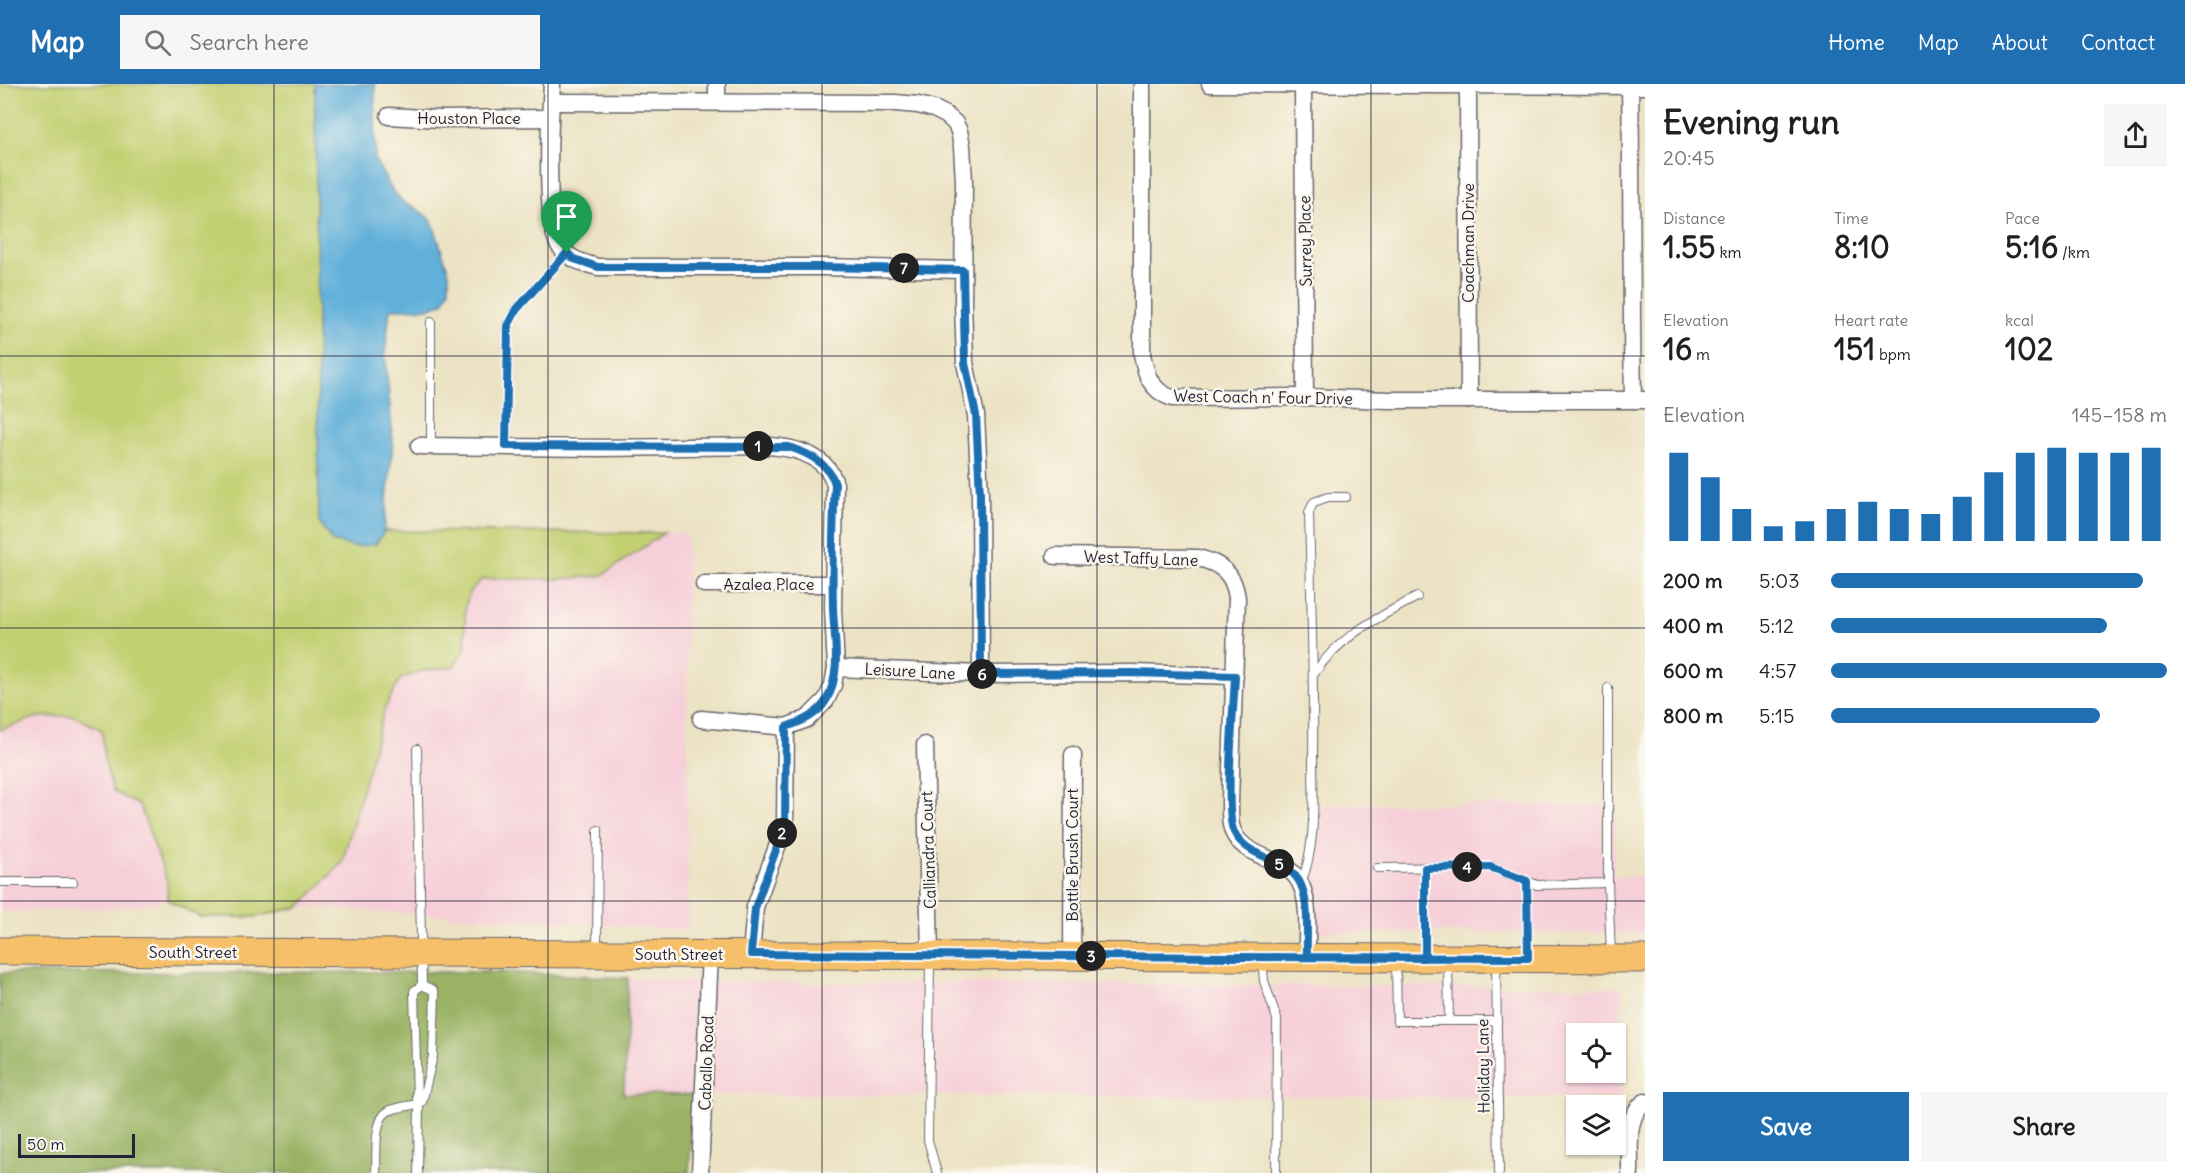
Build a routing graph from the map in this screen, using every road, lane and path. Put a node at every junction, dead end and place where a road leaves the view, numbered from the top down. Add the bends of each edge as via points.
1 (552, 84) edge
2 (717, 84) edge
3 (1142, 84) edge
4 (1210, 84) edge
5 (1303, 85) edge
6 (1468, 86) junction
7 (1638, 86) edge
8 (717, 102) junction
9 (551, 110) junction
10 (388, 116) dead end
11 (567, 253) junction
12 (963, 270) junction
13 (431, 322) dead end
14 (1305, 397) junction
15 (1469, 400) junction
16 (1639, 400) edge
17 (425, 446) joint
18 (506, 446) junction
19 (1346, 497) dead end
20 (1055, 556) dead end
21 (704, 584) dead end
22 (833, 584) junction
23 (1417, 597) dead end
24 (836, 668) junction
25 (981, 674) junction
26 (1314, 674) junction
27 (1235, 676) junction
28 (1608, 688) dead end
29 (701, 718) dead end
30 (786, 727) junction
31 (925, 745) dead end
32 (417, 749) dead end
33 (1073, 755) dead end
34 (598, 830) dead end
35 (1377, 868) dead end
36 (1425, 868) junction
37 (1527, 881) junction
38 (0, 882) edge
39 (73, 882) dead end
40 (1608, 883) junction
41 (1301, 884) junction
42 (0, 951) edge
43 (422, 953) junction
44 (597, 953) junction
45 (710, 954) junction
46 (751, 954) junction
47 (930, 955) junction
48 (1072, 956) junction
49 (1261, 957) junction
50 (1307, 957) junction
51 (1395, 958) junction
52 (1436, 958) junction
53 (1496, 958) junction
54 (1528, 958) junction
55 (1611, 959) junction
56 (1645, 959) edge
57 (422, 985) junction
58 (1497, 1020) junction
59 (1449, 1021) junction
60 (1645, 1102) edge
61 (419, 1104) junction
62 (376, 1173) edge
63 (418, 1173) edge
64 (700, 1173) edge
65 (937, 1173) edge
66 (1276, 1173) edge
67 (1499, 1173) edge
68 (1630, 1173) edge

1 - 9 street
2 - 8 street
3 - 14 street, West Coach n' Four Drive via 1142,354 1146,375 1155,388 1172,398
4 - 5 street
5 - 6 street
5 - 14 street, Surrey Place
6 - 7 street
6 - 15 street, Coachman Drive
7 - 16 street via 1631,274
8 - 9 street, Houston Place
8 - 12 street, Houston Place via 918,105 946,115 955,123 962,146
9 - 10 street, Houston Place via 440,119
9 - 11 street via 551,213 558,244
11 - 12 street via 598,267
11 - 18 lane via 517,309 508,326
12 - 25 street via 965,363 976,415 980,484
13 - 17 lane
14 - 15 street, West Coach n' Four Drive
15 - 16 street, West Coach n' Four Drive
17 - 18 street
18 - 22 street via 789,447 806,453 820,462 835,484
19 - 26 lane via 1314,502 1309,512
20 - 27 street, West Taffy Lane via 1198,558 1224,568 1237,598
21 - 22 street, Azalea Place
22 - 24 street
23 - 26 lane via 1339,644
24 - 25 street, Leisure Lane
24 - 30 street via 833,685 817,711
25 - 27 street, Leisure Lane
26 - 41 lane via 1313,809 1308,865
27 - 41 street via 1231,825 1245,846 1288,870
28 - 40 lane
29 - 30 street
30 - 46 street via 785,825 755,908
31 - 47 street, Calliandra Court
32 - 43 lane
33 - 48 street, Bottle Brush Court
34 - 44 lane
35 - 36 lane
36 - 37 lane via 1490,867
36 - 52 lane
37 - 40 lane via 1537,885
37 - 54 lane
38 - 39 lane
40 - 55 lane
41 - 50 street
42 - 43 main road, South Street
43 - 44 main road, South Street
43 - 57 lane
44 - 45 main road, South Street
45 - 46 main road, South Street
45 - 64 street, Caballo Road
46 - 47 main road, South Street
47 - 48 main road, South Street
47 - 65 lane via 928,1140
48 - 49 main road, South Street
49 - 50 main road, South Street
49 - 66 lane via 1264,981 1278,1019
50 - 51 main road, South Street
51 - 52 main road, South Street
51 - 59 lane via 1397,1021
52 - 53 main road, South Street
52 - 59 lane
53 - 54 main road, South Street
53 - 58 lane, Holiday Lane
54 - 55 main road, South Street
55 - 56 main road, South Street
57 - 61 lane via 414,991
57 - 61 lane via 435,994 433,1056
58 - 59 lane
58 - 67 lane, Holiday Lane
60 - 68 street via 1637,1107 1631,1127
61 - 62 lane via 388,1111 381,1117
61 - 63 lane

